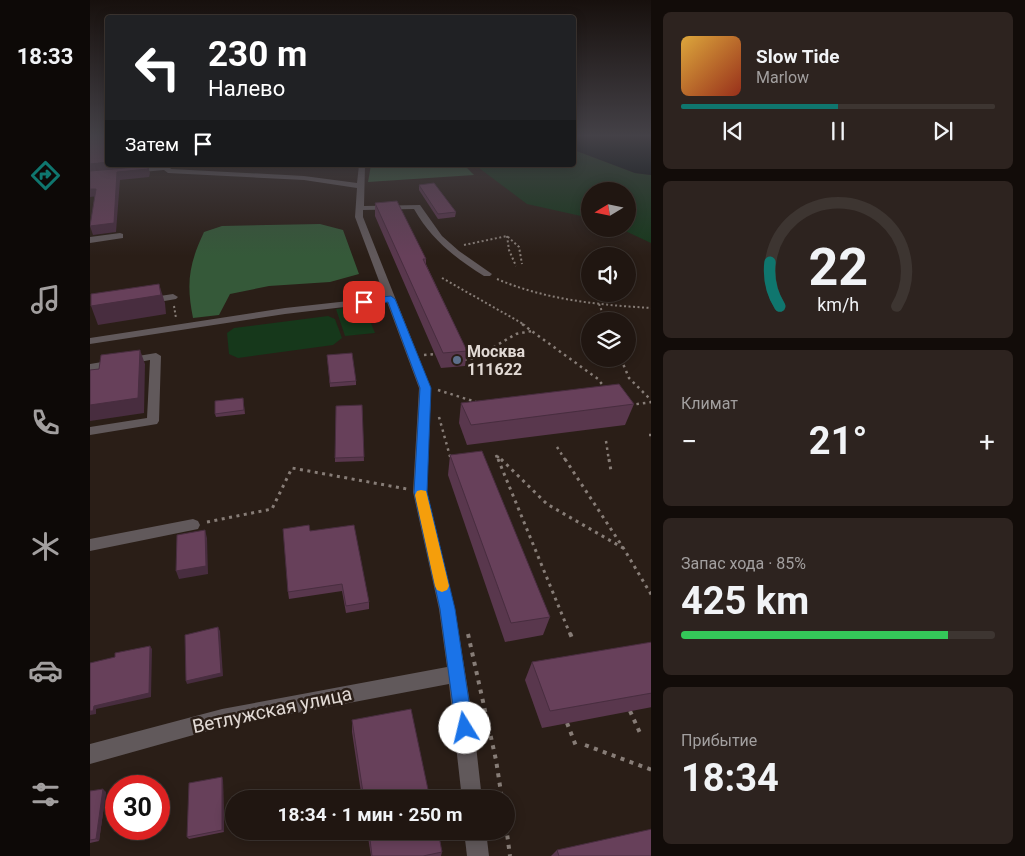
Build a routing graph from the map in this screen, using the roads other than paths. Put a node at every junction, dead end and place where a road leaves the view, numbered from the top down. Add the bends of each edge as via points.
1 (264, 176) edge
2 (361, 176) edge
3 (361, 186) junction
4 (359, 208) junction
5 (120, 236) dead end
6 (90, 240) edge
7 (487, 274) road end
8 (173, 297) road end
9 (391, 299) junction
10 (136, 303) edge
11 (90, 341) edge
12 (90, 368) edge
13 (90, 431) edge
14 (193, 525) road end
15 (90, 545) edge
16 (456, 674) junction
17 (90, 754) edge
18 (471, 790) edge
19 (476, 840) edge
20 (478, 856) edge

1 - 3 street
2 - 3 street
3 - 4 street
4 - 7 street via 417,207 426,225 450,249
4 - 9 street via 359,217
5 - 6 street
8 - 10 street
9 - 11 street via 286,311
9 - 16 street via 425,388 420,492 447,609
12 - 13 street via 156,356 153,421
14 - 15 street
16 - 17 street, Ветлужская улица via 222,718
16 - 18 street
19 - 20 street

